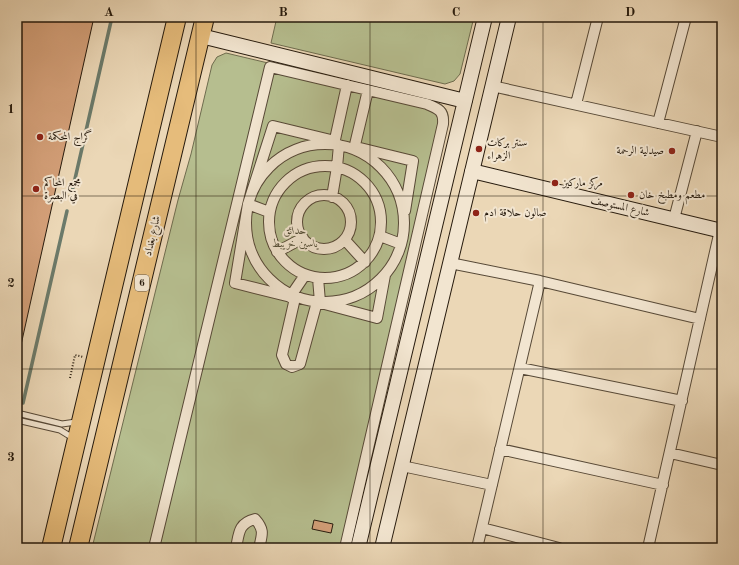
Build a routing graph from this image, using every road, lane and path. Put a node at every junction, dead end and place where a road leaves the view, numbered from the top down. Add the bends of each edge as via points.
1 (177, 17) edge
2 (205, 17) edge
3 (485, 17) edge
4 (509, 17) edge
5 (598, 17) edge
6 (686, 17) edge
7 (201, 36) junction
8 (347, 85) junction
9 (492, 86) junction
10 (368, 90) junction
11 (465, 100) junction
12 (576, 104) junction
13 (658, 123) junction
14 (697, 131) junction
15 (722, 137) edge
16 (336, 144) junction
17 (354, 148) junction
18 (337, 167) junction
19 (472, 171) junction
20 (332, 197) junction
21 (248, 204) junction
22 (269, 212) junction
23 (404, 217) junction
24 (674, 219) junction
25 (721, 231) edge
26 (380, 236) junction
27 (303, 238) junction
28 (345, 240) junction
29 (401, 244) junction
30 (277, 252) junction
31 (365, 262) junction
32 (450, 263) junction
33 (305, 275) junction
34 (385, 275) junction
35 (318, 278) junction
36 (540, 281) junction
37 (291, 295) junction
38 (319, 302) junction
39 (700, 319) junction
40 (413, 320) junction
41 (435, 325) junction
42 (75, 355) dead end
43 (520, 368) junction
44 (70, 378) dead end
45 (682, 401) junction
46 (17, 413) edge
47 (82, 419) junction
48 (17, 420) edge
49 (76, 442) junction
50 (500, 449) junction
51 (670, 453) junction
52 (722, 465) edge
53 (402, 466) junction
54 (492, 485) junction
55 (663, 486) junction
56 (482, 528) junction
57 (51, 548) edge
58 (78, 548) edge
59 (154, 548) edge
60 (236, 548) edge
61 (259, 548) edge
62 (345, 548) edge
63 (358, 548) edge
64 (382, 548) edge
65 (477, 548) edge
66 (559, 548) edge
67 (648, 548) edge

1 - 47 highway
2 - 7 highway, شارع بغداد / 6
3 - 11 street
4 - 9 street
5 - 12 street
6 - 13 street
7 - 11 street
7 - 58 highway, شارع بغداد / 6
8 - 10 street
8 - 16 street
8 - 59 street via 270,67
9 - 12 street
9 - 19 street
10 - 17 street
10 - 62 street via 427,104 440,110 444,117
11 - 40 street
12 - 13 street
13 - 14 street
14 - 15 street
14 - 24 street
16 - 17 street
16 - 18 street
16 - 21 street via 313,144 284,155 261,176
16 - 21 street via 273,126
17 - 23 street via 380,166 389,177 397,189
17 - 23 street via 413,161
18 - 20 street
18 - 22 street via 316,166 295,174 279,188
18 - 26 street via 358,177 373,193 381,214
19 - 24 street, شارع المستوصف
19 - 32 street
20 - 27 street via 316,197 301,209 298,229
20 - 28 street via 345,205 350,216 350,229
21 - 22 street
21 - 37 street via 247,234 257,262 276,285
21 - 37 street via 235,283
22 - 30 street via 269,231
23 - 29 street
24 - 25 street, شارع المستوصف
25 - 39 street
26 - 29 street
26 - 31 street
27 - 28 street via 309,244 322,249 334,247
27 - 30 street
28 - 31 street
29 - 34 street
30 - 33 street via 292,268
31 - 35 street via 344,275
32 - 36 street
32 - 41 street
33 - 35 street
33 - 37 street
34 - 38 street via 374,285 347,299
34 - 38 street via 376,318
35 - 38 street
36 - 39 street
36 - 43 street
37 - 38 street
37 - 38 street via 294,298 282,355 286,364 292,367 300,364
39 - 45 street
40 - 41 street
40 - 63 street
41 - 53 street
42 - 44 path
43 - 45 street
43 - 50 street
45 - 51 street
46 - 47 lane via 62,424 72,424
47 - 49 highway
48 - 49 lane via 60,430
49 - 57 highway
50 - 54 street
50 - 55 street
51 - 52 street
51 - 55 street
53 - 54 street
53 - 64 street
54 - 56 street
55 - 67 street
56 - 65 street
56 - 66 street
60 - 61 street via 241,527 247,521 255,519 261,526

